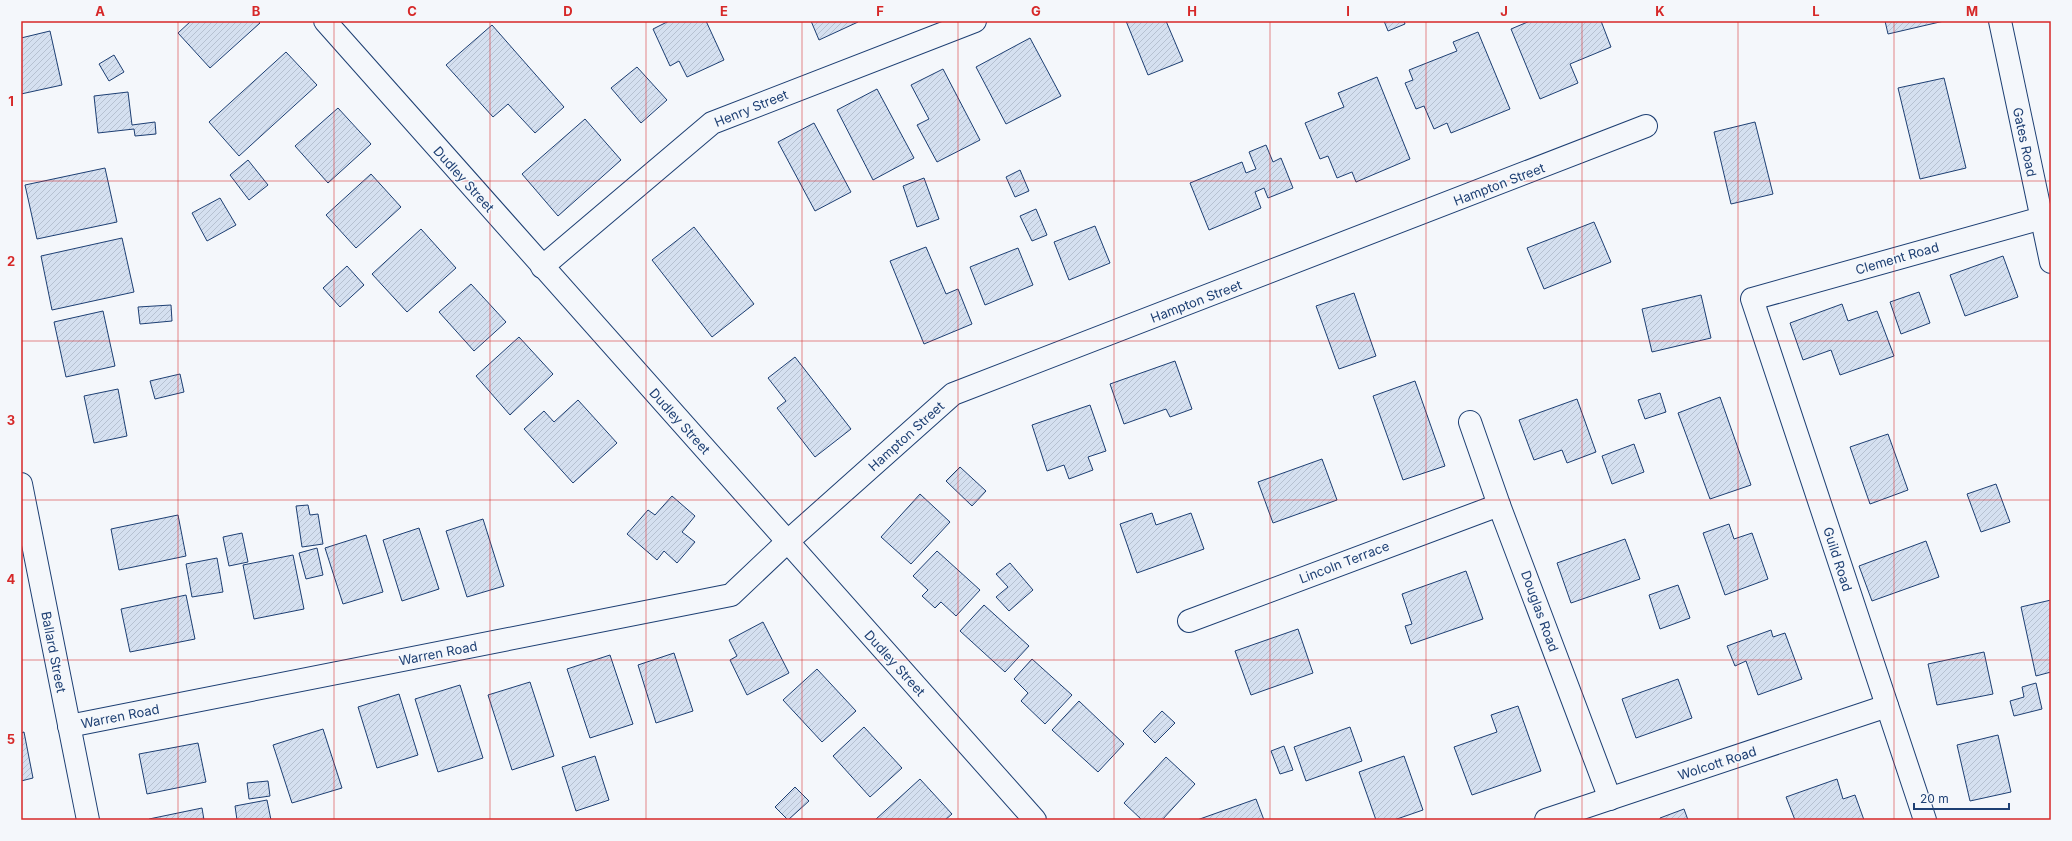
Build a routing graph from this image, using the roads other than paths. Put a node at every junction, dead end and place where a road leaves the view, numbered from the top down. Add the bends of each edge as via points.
1 (325, 21) edge
2 (975, 21) edge
3 (2000, 21) edge
4 (1646, 126) dead end
5 (2042, 218) junction
6 (2051, 262) edge
7 (542, 267) junction
8 (1752, 299) joint
9 (1470, 422) dead end
10 (21, 484) edge
11 (1499, 505) junction
12 (787, 542) junction
13 (1189, 621) dead end
14 (1887, 706) junction
15 (69, 726) junction
16 (1610, 799) junction
17 (88, 820) edge
18 (1035, 820) edge
19 (1546, 820) edge
20 (1925, 820) edge

1 - 7 street, Dudley Street
2 - 7 street, Henry Street via 712,123
3 - 5 street, Gates Road
4 - 12 street, Hampton Street via 953,394
5 - 6 street, Gates Road
5 - 8 street, Clement Road
7 - 12 street, Dudley Street
8 - 14 street, Guild Road
9 - 11 street, Douglas Road
10 - 15 street, Ballard Street
11 - 13 street, Lincoln Terrace
11 - 16 street, Douglas Road
12 - 15 street, Warren Road via 730,594
12 - 18 street, Dudley Street
14 - 16 street, Wolcott Road
14 - 20 street, Guild Road
15 - 17 street, Ballard Street
16 - 19 street, Wolcott Road

